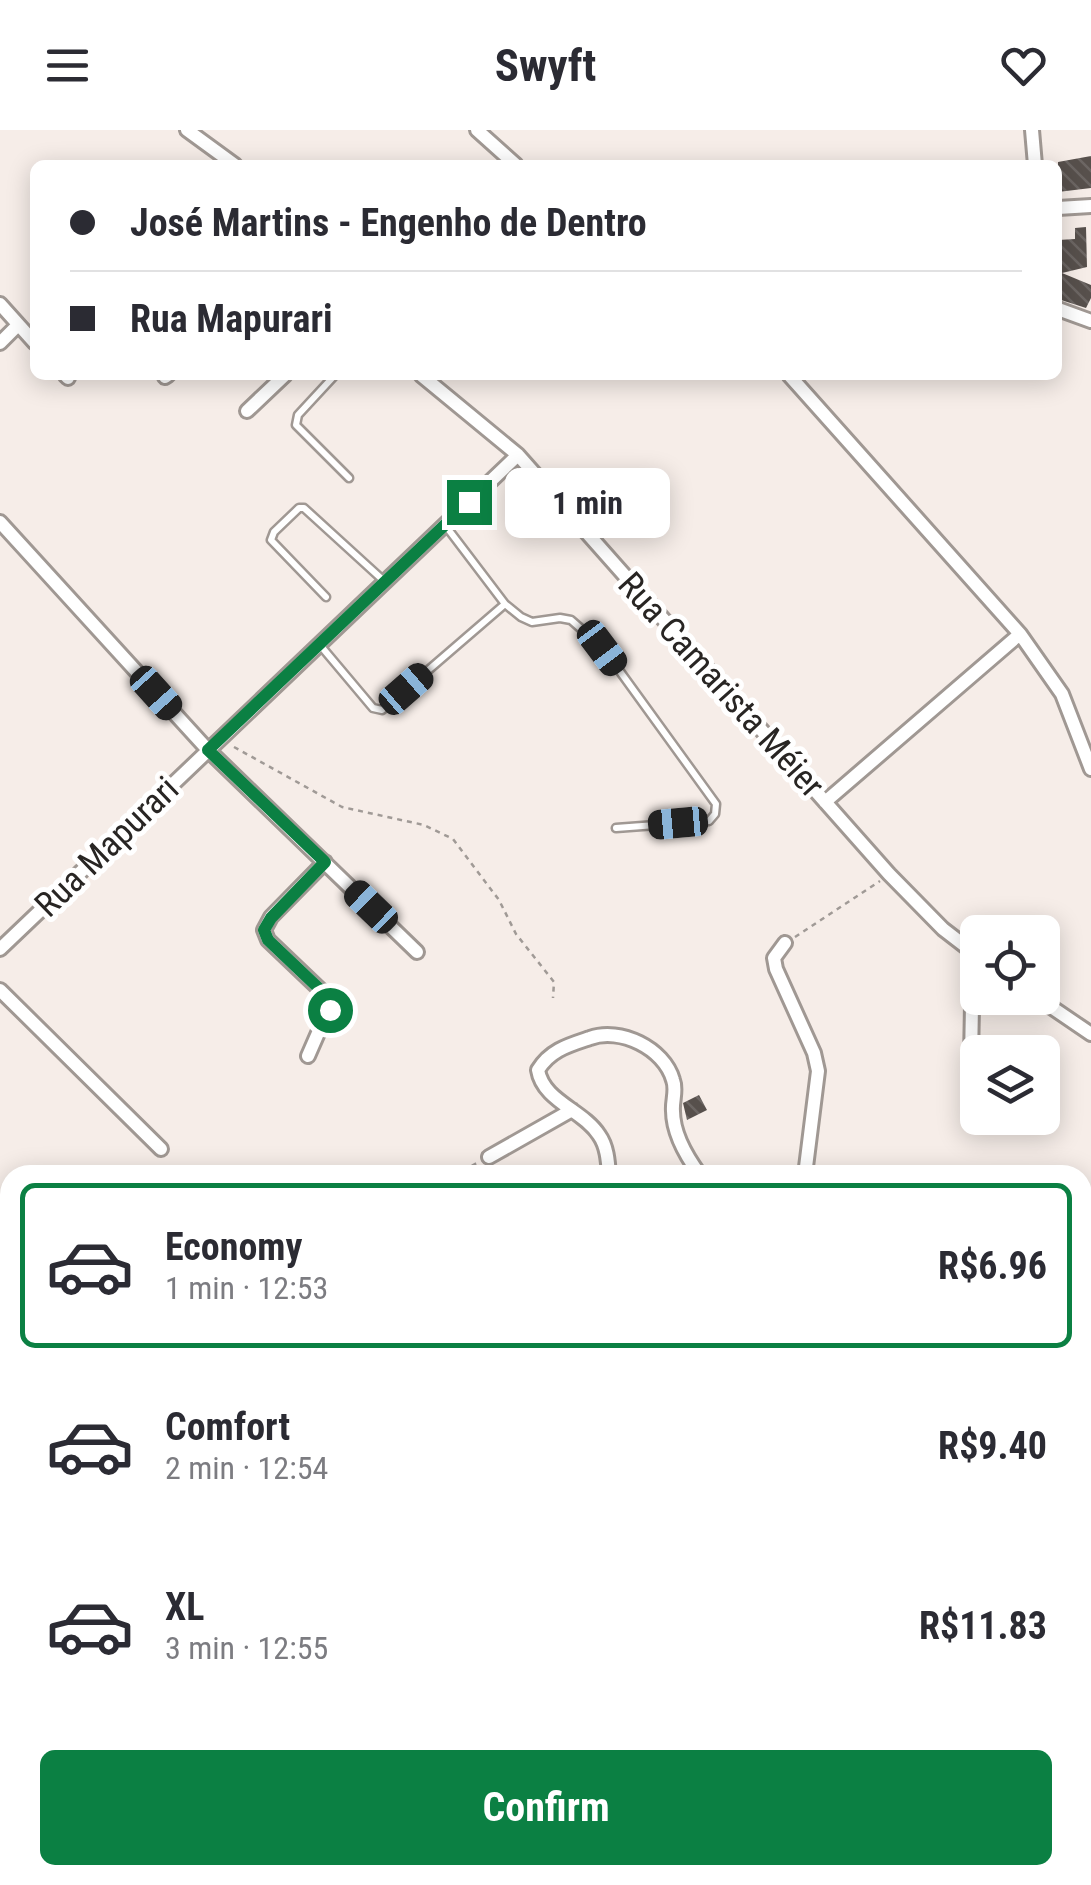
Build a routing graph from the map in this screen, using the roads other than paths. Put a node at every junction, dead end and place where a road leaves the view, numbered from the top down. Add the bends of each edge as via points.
1 (188, 130) edge
2 (477, 130) edge
3 (1032, 130) edge
4 (228, 160) edge
5 (510, 160) edge
6 (1035, 160) edge
7 (1091, 206) edge
8 (1062, 208) edge
9 (0, 304) edge
10 (1062, 310) edge
11 (1091, 321) edge
12 (18, 325) junction
13 (30, 338) edge
14 (0, 343) edge
15 (280, 380) edge
16 (330, 380) edge
17 (427, 380) edge
18 (793, 380) edge
19 (248, 411) dead end
20 (518, 455) junction
21 (349, 478) dead end
22 (0, 522) edge
23 (445, 526) junction
24 (385, 582) junction
25 (326, 597) dead end
26 (505, 604) junction
27 (1020, 634) junction
28 (320, 644) junction
29 (208, 750) junction
30 (1091, 769) edge
31 (824, 802) junction
32 (616, 828) dead end
33 (325, 862) junction
34 (960, 941) edge
35 (785, 943) road end
36 (0, 949) edge
37 (417, 952) dead end
38 (0, 990) edge
39 (1060, 1013) edge
40 (1091, 1034) edge
41 (308, 1056) dead end
42 (572, 1110) junction
43 (161, 1150) dead end
44 (489, 1156) road end
45 (607, 1165) edge
46 (693, 1165) edge
47 (806, 1165) edge

1 - 4 street
2 - 5 street
3 - 6 street
7 - 8 street
9 - 12 street
10 - 11 street
12 - 13 street
12 - 14 street
15 - 19 street
16 - 21 lane via 296,425
17 - 20 street, Rua Camarista Méier
18 - 27 street
20 - 23 street, Rua Mapurari
20 - 31 street, Rua Camarista Méier
22 - 29 street
23 - 24 street, Rua Mapurari
23 - 26 lane
24 - 25 lane via 298,508 271,540
24 - 28 street, Rua Mapurari
26 - 28 lane via 382,710 373,708
26 - 32 lane via 532,622 572,620 602,648 716,804 709,820
27 - 30 street via 1062,694
27 - 31 street
28 - 29 street, Rua Mapurari
29 - 33 street
29 - 36 street, Rua Mapurari
31 - 34 street, Rua Camarista Méier via 920,908
33 - 37 street
33 - 41 street via 264,930 332,1002
35 - 47 street via 774,958 776,969 818,1071
38 - 43 street
39 - 40 street
42 - 44 street
42 - 45 street via 602,1138
42 - 46 street via 540,1080 546,1058 597,1035 639,1043 671,1074 674,1124

